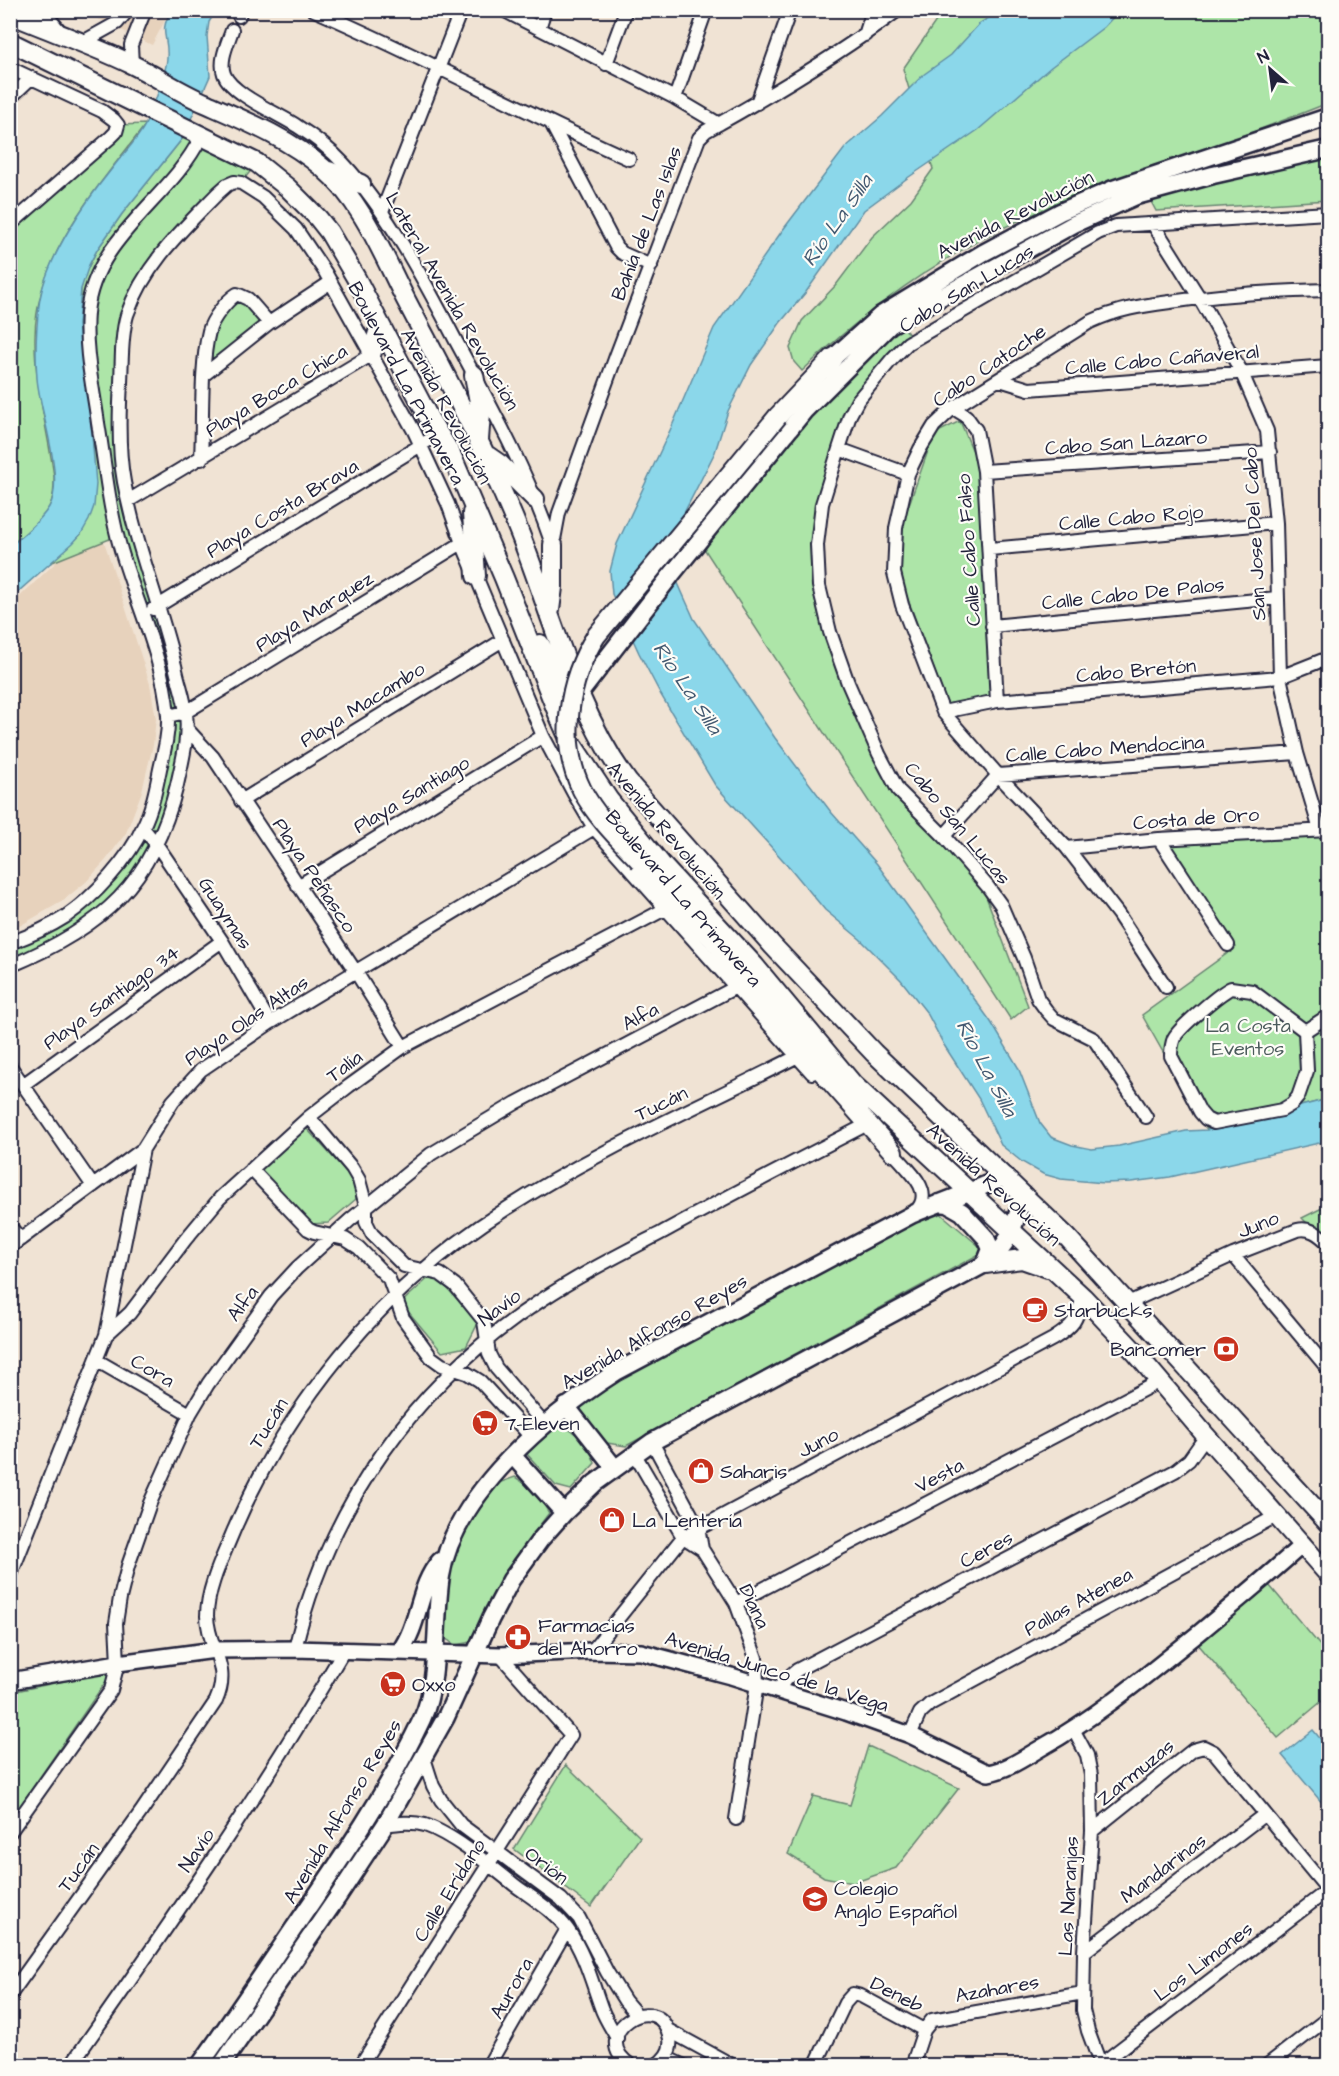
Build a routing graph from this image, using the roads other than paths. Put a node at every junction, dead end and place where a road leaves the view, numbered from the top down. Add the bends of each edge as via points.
1 (128, 10) edge
2 (145, 10) edge
3 (314, 10) edge
4 (461, 10) edge
5 (503, 10) edge
6 (545, 10) edge
7 (626, 10) edge
8 (706, 10) edge
9 (790, 10) edge
10 (873, 10) edge
11 (898, 10) edge
12 (41, 11) edge
13 (10, 14) edge
14 (539, 28) junction
15 (232, 30) dead end
16 (60, 34) junction
17 (864, 36) junction
18 (81, 43) junction
19 (13, 44) edge
20 (606, 64) junction
21 (10, 68) edge
22 (137, 68) junction
23 (439, 68) junction
24 (31, 78) junction
25 (10, 98) edge
26 (675, 98) junction
27 (757, 103) junction
28 (1329, 117) edge
29 (718, 124) junction
30 (552, 125) junction
31 (194, 133) junction
32 (1329, 149) edge
33 (629, 159) dead end
34 (320, 166) junction
35 (361, 184) junction
36 (382, 212) junction
37 (1329, 213) edge
38 (1153, 224) junction
39 (10, 225) edge
40 (651, 266) junction
41 (331, 282) junction
42 (1329, 290) edge
43 (1199, 297) junction
44 (269, 324) junction
45 (380, 327) junction
46 (371, 355) junction
47 (833, 358) junction
48 (1329, 366) edge
49 (1241, 371) junction
50 (205, 375) junction
51 (474, 375) junction
52 (1000, 381) junction
53 (953, 408) junction
54 (804, 410) junction
55 (435, 427) junction
56 (414, 430) junction
57 (422, 446) junction
58 (482, 447) junction
59 (839, 449) junction
60 (1270, 452) junction
61 (201, 459) junction
62 (984, 471) junction
63 (909, 474) junction
64 (471, 496) junction
65 (535, 499) junction
66 (128, 501) junction
67 (1276, 523) junction
68 (462, 543) junction
69 (553, 545) junction
70 (990, 549) junction
71 (476, 576) junction
72 (1277, 598) junction
73 (159, 606) junction
74 (549, 611) junction
75 (144, 613) junction
76 (992, 626) junction
77 (523, 628) junction
78 (503, 640) junction
79 (615, 648) junction
80 (569, 655) junction
81 (1329, 658) edge
82 (1280, 677) junction
83 (580, 693) junction
84 (997, 701) junction
85 (186, 712) junction
86 (943, 712) junction
87 (168, 716) junction
88 (188, 730) junction
89 (543, 736) junction
90 (1297, 753) junction
91 (998, 776) junction
92 (241, 801) junction
93 (143, 828) junction
94 (594, 828) junction
95 (1324, 830) edge
96 (944, 836) junction
97 (1159, 839) junction
98 (157, 845) junction
99 (1067, 848) junction
100 (298, 886) junction
101 (667, 908) junction
102 (222, 941) junction
103 (10, 943) edge
104 (1228, 945) dead end
105 (10, 966) edge
106 (356, 972) junction
107 (736, 987) junction
108 (1166, 987) dead end
109 (1329, 1016) edge
110 (270, 1023) junction
111 (1305, 1031) junction
112 (403, 1047) junction
113 (799, 1050) junction
114 (10, 1066) edge
115 (24, 1084) junction
116 (853, 1084) junction
117 (309, 1117) junction
118 (1146, 1117) dead end
119 (860, 1128) junction
120 (142, 1149) junction
121 (893, 1152) junction
122 (250, 1169) junction
123 (1005, 1176) junction
124 (93, 1186) junction
125 (971, 1192) junction
126 (1023, 1195) junction
127 (939, 1203) junction
128 (366, 1206) junction
129 (913, 1214) junction
130 (10, 1227) edge
131 (1012, 1230) junction
132 (333, 1236) junction
133 (21, 1239) junction
134 (1329, 1243) edge
135 (10, 1247) edge
136 (1233, 1255) junction
137 (986, 1264) junction
138 (422, 1271) junction
139 (1058, 1272) junction
140 (394, 1297) junction
141 (1083, 1297) junction
142 (1128, 1303) junction
143 (106, 1335) junction
144 (488, 1340) junction
145 (96, 1360) junction
146 (453, 1369) junction
147 (1329, 1370) edge
148 (1160, 1381) junction
149 (566, 1406) junction
150 (190, 1414) junction
151 (544, 1424) junction
152 (1206, 1436) junction
153 (531, 1437) junction
154 (652, 1442) junction
155 (634, 1453) junction
156 (513, 1456) junction
157 (614, 1467) junction
158 (564, 1513) junction
159 (1278, 1515) junction
160 (1329, 1523) edge
161 (698, 1527) junction
162 (682, 1537) junction
163 (702, 1549) junction
164 (445, 1556) junction
165 (1315, 1556) edge
166 (1329, 1574) edge
167 (10, 1577) edge
168 (736, 1603) junction
169 (295, 1649) junction
170 (215, 1650) junction
171 (344, 1650) junction
172 (400, 1651) junction
173 (592, 1651) junction
174 (434, 1652) junction
175 (475, 1654) junction
176 (500, 1655) junction
177 (118, 1663) junction
178 (10, 1681) edge
179 (756, 1684) junction
180 (778, 1690) junction
181 (1073, 1729) junction
182 (910, 1735) junction
183 (424, 1758) junction
184 (1265, 1814) junction
185 (736, 1819) dead end
186 (385, 1825) junction
187 (1092, 1831) junction
188 (10, 1832) edge
189 (496, 1851) junction
190 (488, 1864) junction
191 (1329, 1890) edge
192 (567, 1929) junction
193 (1084, 1952) junction
194 (1083, 1993) junction
195 (10, 1995) edge
196 (638, 2015) junction
197 (1329, 2018) edge
198 (668, 2030) junction
199 (924, 2030) junction
200 (616, 2038) junction
201 (665, 2057) junction
202 (619, 2061) edge
203 (1101, 2065) edge
204 (70, 2066) edge
205 (199, 2066) edge
206 (221, 2066) edge
207 (360, 2066) edge
208 (488, 2066) edge
209 (632, 2066) edge
210 (655, 2066) edge
211 (684, 2066) edge
212 (734, 2066) edge
213 (815, 2066) edge
214 (912, 2066) edge
215 (1266, 2066) edge

1 - 18 street via 117,23
2 - 22 street via 131,45
3 - 23 street
4 - 23 street
5 - 14 street
6 - 14 street
7 - 20 street
8 - 26 street
9 - 27 street
10 - 17 street
11 - 17 street, Bahía de Las Islas
12 - 16 street
13 - 16 main road, Avenida Revolución
14 - 20 street
15 - 35 street, Lateral Avenida Revolución via 222,66 227,81 299,127 342,162
16 - 18 main road, Avenida Revolución
17 - 27 street, Bahía de Las Islas
18 - 22 main road, Avenida Revolución
19 - 31 main road, Avenida Revolución
20 - 26 street
21 - 24 street
22 - 34 main road, Avenida Revolución via 276,136
23 - 30 street
23 - 36 street
24 - 25 street
24 - 39 street via 102,111 118,125 111,137
26 - 29 street
27 - 29 street, Bahía de Las Islas
28 - 47 main road, Avenida Revolución via 1132,183 1060,212 880,315
29 - 40 street, Bahía de Las Islas via 699,138
30 - 33 street
30 - 40 street via 616,247
31 - 45 main road, Avenida Revolución via 257,164 301,201 329,232
31 - 75 street via 186,163 109,252 93,284 87,312 87,351 111,509
32 - 54 main road, Avenida Revolución via 1136,196 1074,224 890,325
34 - 35 main road
34 - 58 main road, Avenida Revolución via 335,179 368,228
35 - 36 street, Lateral Avenida Revolución
36 - 51 street, Lateral Avenida Revolución
37 - 38 street, Cabo San Lucas
38 - 43 street, San Jose Del Cabo
38 - 59 street, Cabo San Lucas via 1116,226 1098,233 908,344 858,400
40 - 69 street, Bahía de Las Islas via 560,513
41 - 44 street
41 - 46 street, Boulevard La Primavera
41 - 66 street, Boulevard La Primavera via 283,214 241,183 227,185 180,232 147,274 126,318 119,414
42 - 43 street, Cabo Catoche
43 - 49 street, San Jose Del Cabo
43 - 52 street, Cabo Catoche via 1112,312 1090,322
44 - 50 street
44 - 50 street, Playa Boca Chica via 248,299 237,294 232,297 209,331
45 - 46 main road
45 - 55 main road, Avenida Revolución
46 - 56 street, Boulevard La Primavera
46 - 61 street, Playa Boca Chica
47 - 54 main road, Avenida Revolución
47 - 113 main road, bridge via 778,416 596,636 576,678 569,738 578,780 597,813 713,940
48 - 49 street, Calle Cabo Cañaveral
49 - 52 street, Calle Cabo Cañaveral via 1029,389
49 - 60 street, San Jose Del Cabo via 1267,431
50 - 61 street, Playa Boca Chica
51 - 58 main road via 482,413
51 - 65 street, Lateral Avenida Revolución via 509,438
52 - 53 street, Cabo Catoche
53 - 62 street, Calle Cabo Falso via 966,416 976,430
53 - 63 street, Cabo Catoche via 934,426
54 - 79 main road, Avenida Revolución
55 - 56 street
55 - 57 street, Playa Costa Brava
55 - 64 main road, Avenida Revolución
56 - 57 street, Boulevard La Primavera
57 - 68 street, Boulevard La Primavera
57 - 73 street, Playa Costa Brava
58 - 65 main road
58 - 74 main road, Avenida Revolución
59 - 63 street
59 - 96 street, Cabo San Lucas via 822,504 817,545 819,586 830,632 848,683 898,790
60 - 62 street, Cabo San Lázaro
60 - 67 street, San Jose Del Cabo
61 - 66 street, Playa Boca Chica
62 - 70 street, Calle Cabo Falso
63 - 86 street, Cabo Catoche via 896,528 894,573 902,605
64 - 71 main road
64 - 77 main road, Avenida Revolución
65 - 69 street, Lateral Avenida Revolución
66 - 73 street, Boulevard La Primavera
67 - 70 street, Calle Cabo Rojo
67 - 72 street, San Jose Del Cabo
68 - 71 street, Boulevard La Primavera
68 - 85 street, Playa Marquez
69 - 74 main road via 554,587
70 - 76 street, Calle Cabo Falso
71 - 78 street, Boulevard La Primavera
72 - 76 street, Calle Cabo De Palos
72 - 82 street, San Jose Del Cabo
73 - 75 street, Playa Costa Brava
73 - 85 street, Boulevard La Primavera
74 - 80 main road, Avenida Revolución
75 - 87 street
76 - 84 street, Calle Cabo Falso
77 - 83 main road via 537,640 565,688
77 - 116 main road, Avenida Revolución via 570,741 598,785
78 - 89 street, Boulevard La Primavera
78 - 92 street, Playa Macambo
79 - 80 main road
79 - 83 main road, Avenida Revolución
80 - 83 main road, Avenida Revolución
81 - 82 street, Cabo Bretón
82 - 84 street, Cabo Bretón
82 - 90 street, San Jose Del Cabo
83 - 123 main road, Avenida Revolución via 608,752 652,812 874,1053
84 - 86 street, Cabo Bretón
85 - 87 street, Playa Marquez
85 - 88 street, Boulevard La Primavera
86 - 91 street, Cabo Catoche
87 - 93 street via 158,779
88 - 92 street, Playa Peñasco via 213,757
88 - 98 street, Boulevard La Primavera via 171,809
89 - 94 street, Boulevard La Primavera
89 - 100 street, Playa Santiago
90 - 91 street, Calle Cabo Mendocina
90 - 95 street, San Jose Del Cabo
91 - 96 street, Calle Cabo Mendocina
91 - 99 street, Cabo Catoche
92 - 100 street, Playa Peñasco
93 - 98 street, Guaymas
93 - 103 street via 124,858 65,917
94 - 101 street, Boulevard La Primavera
94 - 106 street, Playa Olas Altas
95 - 97 street, Costa de Oro
96 - 118 street, Cabo San Lucas via 1002,905 1038,999 1054,1019 1094,1039
97 - 99 street, Costa de Oro
97 - 104 street
98 - 102 street, Guaymas
98 - 105 street, Boulevard La Primavera via 137,878 109,910 71,936
99 - 108 street, Cabo Catoche via 1118,914
100 - 106 street, Playa Peñasco
101 - 107 street, Boulevard La Primavera
101 - 112 street, Talía
102 - 110 street, Guaymas
102 - 115 street, Playa Santiago 34
106 - 110 street, Playa Olas Altas
106 - 112 street, Playa Peñasco
107 - 113 street, Boulevard La Primavera
107 - 128 street, Alfa via 462,1134
109 - 111 street
110 - 120 street, Playa Olas Altas via 201,1070 173,1101
111 - 111 street via 1252,991 1231,988 1176,1035 1171,1056 1200,1112 1214,1123 1282,1110 1298,1097 1307,1071
112 - 117 street, Talía
113 - 116 main road via 841,1080
113 - 119 street, Boulevard La Primavera
113 - 121 main road
113 - 138 street, Tucán via 538,1189 473,1231
114 - 115 street
115 - 124 street
116 - 125 main road, Avenida Revolución
117 - 122 street, Talía
117 - 128 street via 352,1168
119 - 121 street, Boulevard La Primavera
119 - 144 street, Navío via 570,1281
120 - 124 street
120 - 143 street, Playa Olas Altas
121 - 129 street, Boulevard La Primavera via 922,1188 922,1202
122 - 132 street via 308,1229
122 - 143 street, Talía via 220,1198 130,1313
123 - 125 main road, Avenida Alfonso Reyes
123 - 126 main road, Avenida Revolución
124 - 133 street
125 - 127 main road, Avenida Alfonso Reyes
125 - 131 main road, Avenida Revolución
126 - 131 main road, Avenida Alfonso Reyes
126 - 142 main road, Avenida Revolución
127 - 129 main road, Avenida Alfonso Reyes
127 - 137 main road via 955,1207 986,1238 992,1249
128 - 132 street, Alfa
128 - 138 street via 366,1222 372,1234 404,1266
129 - 149 main road, Avenida Alfonso Reyes via 625,1368
130 - 133 street
131 - 137 main road, Avenida Alfonso Reyes via 1000,1252
131 - 139 main road, Avenida Revolución
132 - 140 street via 358,1248 386,1275
132 - 150 street, Alfa via 271,1296
133 - 135 street
134 - 136 street, Juno via 1305,1228
136 - 142 street, Juno
136 - 147 street
137 - 139 main road via 1022,1259
137 - 154 main road, Avenida Alfonso Reyes
138 - 140 street, Tucán
138 - 144 street via 440,1274 455,1284 480,1314
139 - 141 main road, Avenida Revolución
140 - 146 street via 403,1318 431,1357
140 - 170 street, Tucán via 358,1333 314,1389 257,1480 227,1546 208,1601
141 - 148 main road, Avenida Revolución
141 - 161 street, Juno via 1076,1320 1067,1331
142 - 160 main road, Avenida Revolución
143 - 145 street, Playa Olas Altas
144 - 146 street, Navío
144 - 151 street via 496,1368
145 - 150 street, Cora
145 - 167 street, Playa Olas Altas
146 - 153 street via 480,1381
146 - 169 street, Navío via 393,1438 346,1511 311,1592
148 - 152 main road, Avenida Revolución
148 - 168 street, Vesta
149 - 151 main road, Avenida Alfonso Reyes
149 - 157 main road
150 - 177 street, Alfa via 150,1503 128,1566 116,1623
151 - 153 main road, Avenida Alfonso Reyes
152 - 159 main road, Avenida Revolución
152 - 180 street, Ceres via 1189,1460 1175,1471 797,1670
153 - 156 main road, Avenida Alfonso Reyes
154 - 155 main road, Avenida Alfonso Reyes
154 - 161 street, Diana
155 - 157 main road, Avenida Alfonso Reyes
155 - 162 street, Diana
156 - 158 main road
156 - 164 main road, Avenida Alfonso Reyes via 473,1505
157 - 158 main road, Avenida Alfonso Reyes
158 - 175 main road, Avenida Alfonso Reyes via 512,1580
159 - 165 main road, Avenida Revolución
159 - 182 street, Pallas Atenea via 930,1704 920,1713
161 - 162 street, Juno
161 - 163 street, Diana
162 - 163 street, Diana
162 - 173 street, Juno
163 - 168 street, Diana
164 - 172 main road via 431,1573 411,1634
164 - 174 main road, Avenida Alfonso Reyes
165 - 166 main road, Avenida Revolución
165 - 181 street, Avenida Junco de la Vega via 1279,1566 1171,1656
168 - 179 street, Diana via 756,1658
169 - 170 street, Avenida Junco de la Vega
169 - 171 street, Avenida Junco de la Vega
170 - 177 street, Avenida Junco de la Vega
170 - 195 street, Tucán via 222,1675 216,1701
171 - 172 street, Avenida Junco de la Vega
171 - 204 street, Navío via 245,1811
172 - 174 street, Avenida Junco de la Vega
173 - 176 street, Avenida Junco de la Vega
173 - 179 street, Avenida Junco de la Vega via 641,1652
174 - 175 street, Avenida Junco de la Vega
174 - 205 main road, Avenida Alfonso Reyes via 423,1716 390,1780 321,1890
175 - 176 street, Avenida Junco de la Vega
175 - 183 main road, Avenida Alfonso Reyes
176 - 189 street, Calle Erídano via 571,1735
177 - 178 street, Avenida Junco de la Vega
177 - 188 street, Alfa via 111,1690
179 - 180 street, Avenida Junco de la Vega
179 - 185 street, Diana
180 - 182 street, Avenida Junco de la Vega
181 - 182 street, Avenida Junco de la Vega via 1005,1768 988,1773
181 - 187 street, Las Naranjas via 1087,1755 1091,1775
183 - 186 main road, Avenida Alfonso Reyes
183 - 189 street, Orión via 433,1786 450,1813 461,1826
184 - 187 street, Zarmuzas via 1214,1752 1204,1747 1193,1750
184 - 191 street
184 - 193 street, Mandarinas
186 - 190 street, Orión via 424,1825
186 - 206 main road, Avenida Alfonso Reyes
187 - 193 street, Las Naranjas
189 - 190 street, Calle Erídano
189 - 196 street, Orión via 561,1899 579,1918 607,1972
190 - 192 street, Orión via 550,1911
190 - 207 street, Calle Erídano
191 - 203 street, Los Limones
192 - 200 street, Orión via 581,1951
192 - 208 street, Aurora
193 - 194 street, Las Naranjas
194 - 199 street, Azahares via 932,2020
194 - 203 street, Las Naranjas via 1088,2031
196 - 198 street via 661,2020
196 - 200 street via 627,2019
197 - 215 street
198 - 201 street via 671,2044
198 - 212 street
199 - 213 street, Deneb via 861,1995 853,1995 845,2003
199 - 214 street
200 - 202 street, Orión
201 - 210 street
201 - 211 street
202 - 209 street

